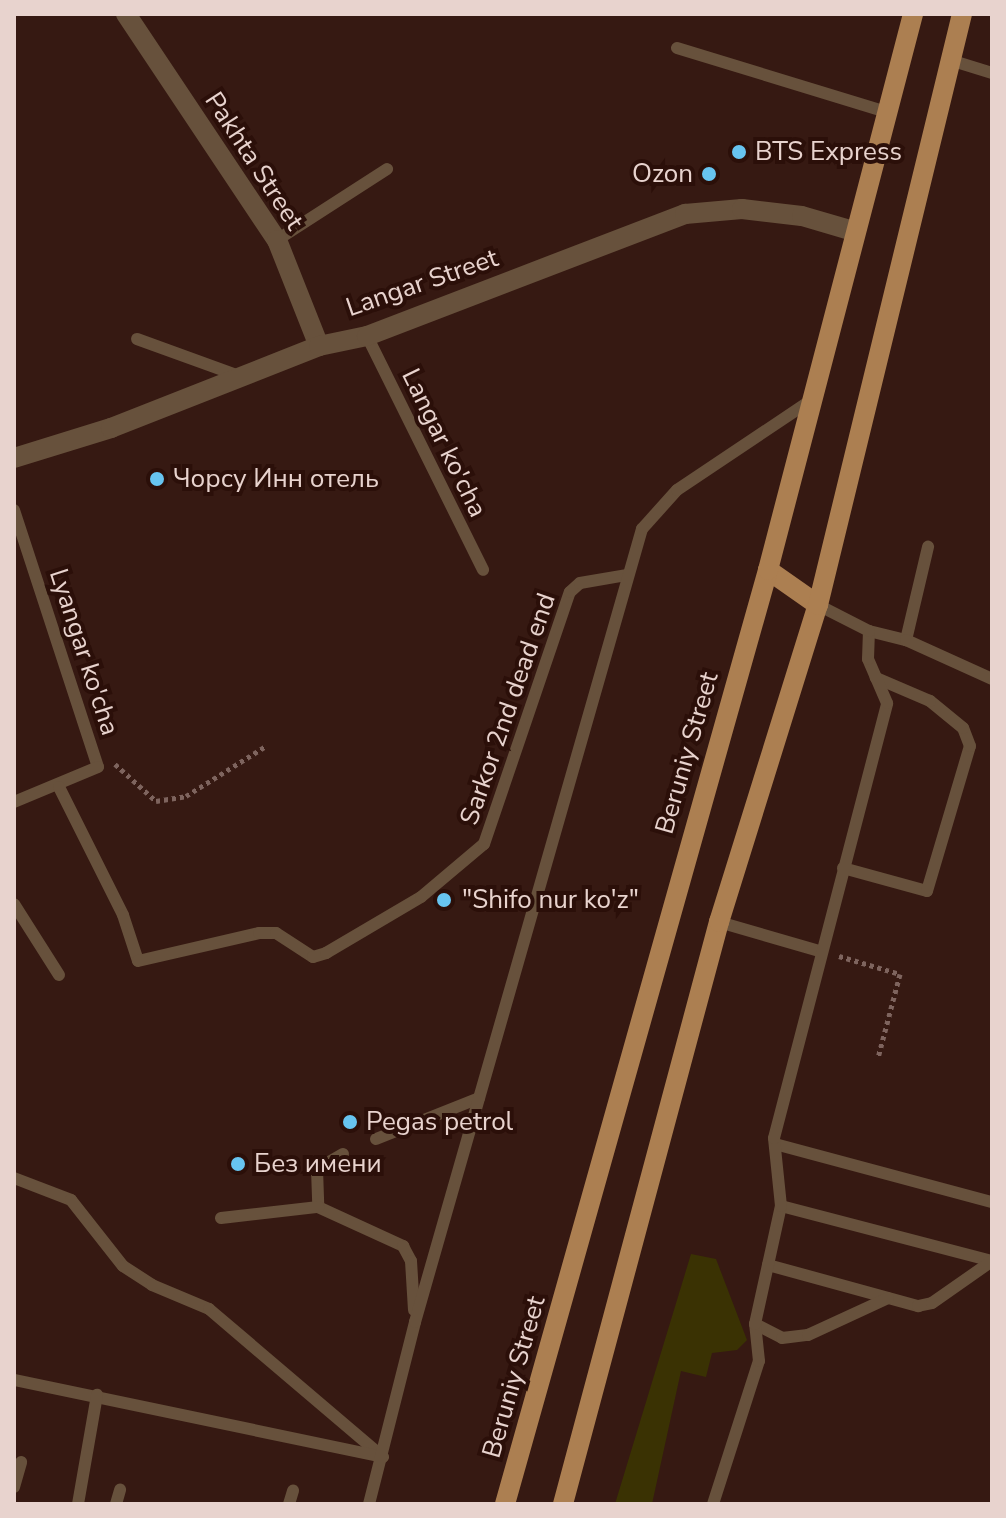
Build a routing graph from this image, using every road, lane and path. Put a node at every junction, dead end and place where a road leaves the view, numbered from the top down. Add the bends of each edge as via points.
1 (126, 14) edge
2 (913, 14) edge
3 (962, 14) edge
4 (677, 48) dead end
5 (950, 60) junction
6 (992, 73) edge
7 (886, 112) junction
8 (387, 169) dead end
9 (853, 231) junction
10 (277, 240) junction
11 (367, 336) junction
12 (137, 339) dead end
13 (319, 346) junction
14 (239, 376) junction
15 (813, 399) junction
16 (14, 458) edge
17 (14, 510) edge
18 (928, 547) dead end
19 (483, 570) dead end
20 (768, 570) junction
21 (627, 575) junction
22 (818, 605) junction
23 (869, 631) junction
24 (906, 640) junction
25 (876, 678) junction
26 (992, 679) edge
27 (266, 746) dead end
28 (98, 767) junction
29 (59, 787) junction
30 (14, 802) edge
31 (843, 868) junction
32 (14, 904) edge
33 (719, 922) junction
34 (822, 952) junction
35 (59, 975) dead end
36 (878, 1058) dead end
37 (479, 1098) junction
38 (376, 1139) dead end
39 (775, 1144) junction
40 (343, 1154) dead end
41 (14, 1178) edge
42 (992, 1202) edge
43 (781, 1206) junction
44 (318, 1207) junction
45 (221, 1218) dead end
46 (992, 1261) edge
47 (768, 1265) junction
48 (888, 1298) junction
49 (415, 1322) junction
50 (755, 1324) junction
51 (14, 1380) edge
52 (97, 1395) junction
53 (383, 1457) junction
54 (21, 1462) dead end
55 (14, 1487) edge
56 (120, 1490) dead end
57 (78, 1504) edge
58 (116, 1504) edge
59 (369, 1504) edge
60 (505, 1504) edge
61 (563, 1504) edge
62 (713, 1504) edge

1 - 10 street, Pakhta Street
2 - 7 main road, Beruniy Street
3 - 5 main road
4 - 7 lane
5 - 6 lane
5 - 22 main road
7 - 9 main road, Beruniy Street
8 - 10 lane
9 - 11 street, Langar Street via 802,216 757,211 685,214
9 - 15 main road, Beruniy Street
10 - 13 street, Pakhta Street
11 - 13 street, Langar Street
11 - 19 lane, Langar ko'cha
12 - 14 lane
13 - 14 street, Langar Street
14 - 16 street, Langar Street via 111,428
15 - 20 main road, Beruniy Street
15 - 21 lane via 677,490 642,529
17 - 28 lane, Lyangar ko'cha
18 - 24 lane
20 - 22 main road
20 - 60 main road, Beruniy Street
21 - 29 lane, Sarkor 2nd dead end via 580,583 570,592 484,844 421,897 326,953 313,957 276,933 259,933 138,961 123,915
21 - 37 lane
22 - 23 lane
22 - 33 main road
23 - 24 lane
23 - 25 lane via 868,659
24 - 26 lane
25 - 31 lane via 887,703
25 - 31 lane via 930,701 963,728 970,746 927,891
27 - 28 path via 186,796 156,801 115,764
28 - 29 lane, Lyangar ko'cha
29 - 30 lane, Lyangar ko'cha
31 - 34 lane
32 - 35 lane
33 - 34 lane
33 - 61 main road
34 - 36 path via 900,974
34 - 39 lane
37 - 38 lane
37 - 49 lane
39 - 42 lane
39 - 43 lane
40 - 44 lane via 317,1169
41 - 53 lane via 71,1200 123,1266 152,1285 209,1309
43 - 46 lane
43 - 47 lane
44 - 45 lane
44 - 49 lane via 403,1246 411,1261
46 - 48 lane via 932,1303 918,1306
47 - 48 lane
47 - 50 lane
48 - 50 lane via 808,1335 782,1338
49 - 53 lane
50 - 62 lane via 759,1361
51 - 52 lane
52 - 53 lane
52 - 57 lane
53 - 59 lane
54 - 55 lane
56 - 58 lane

